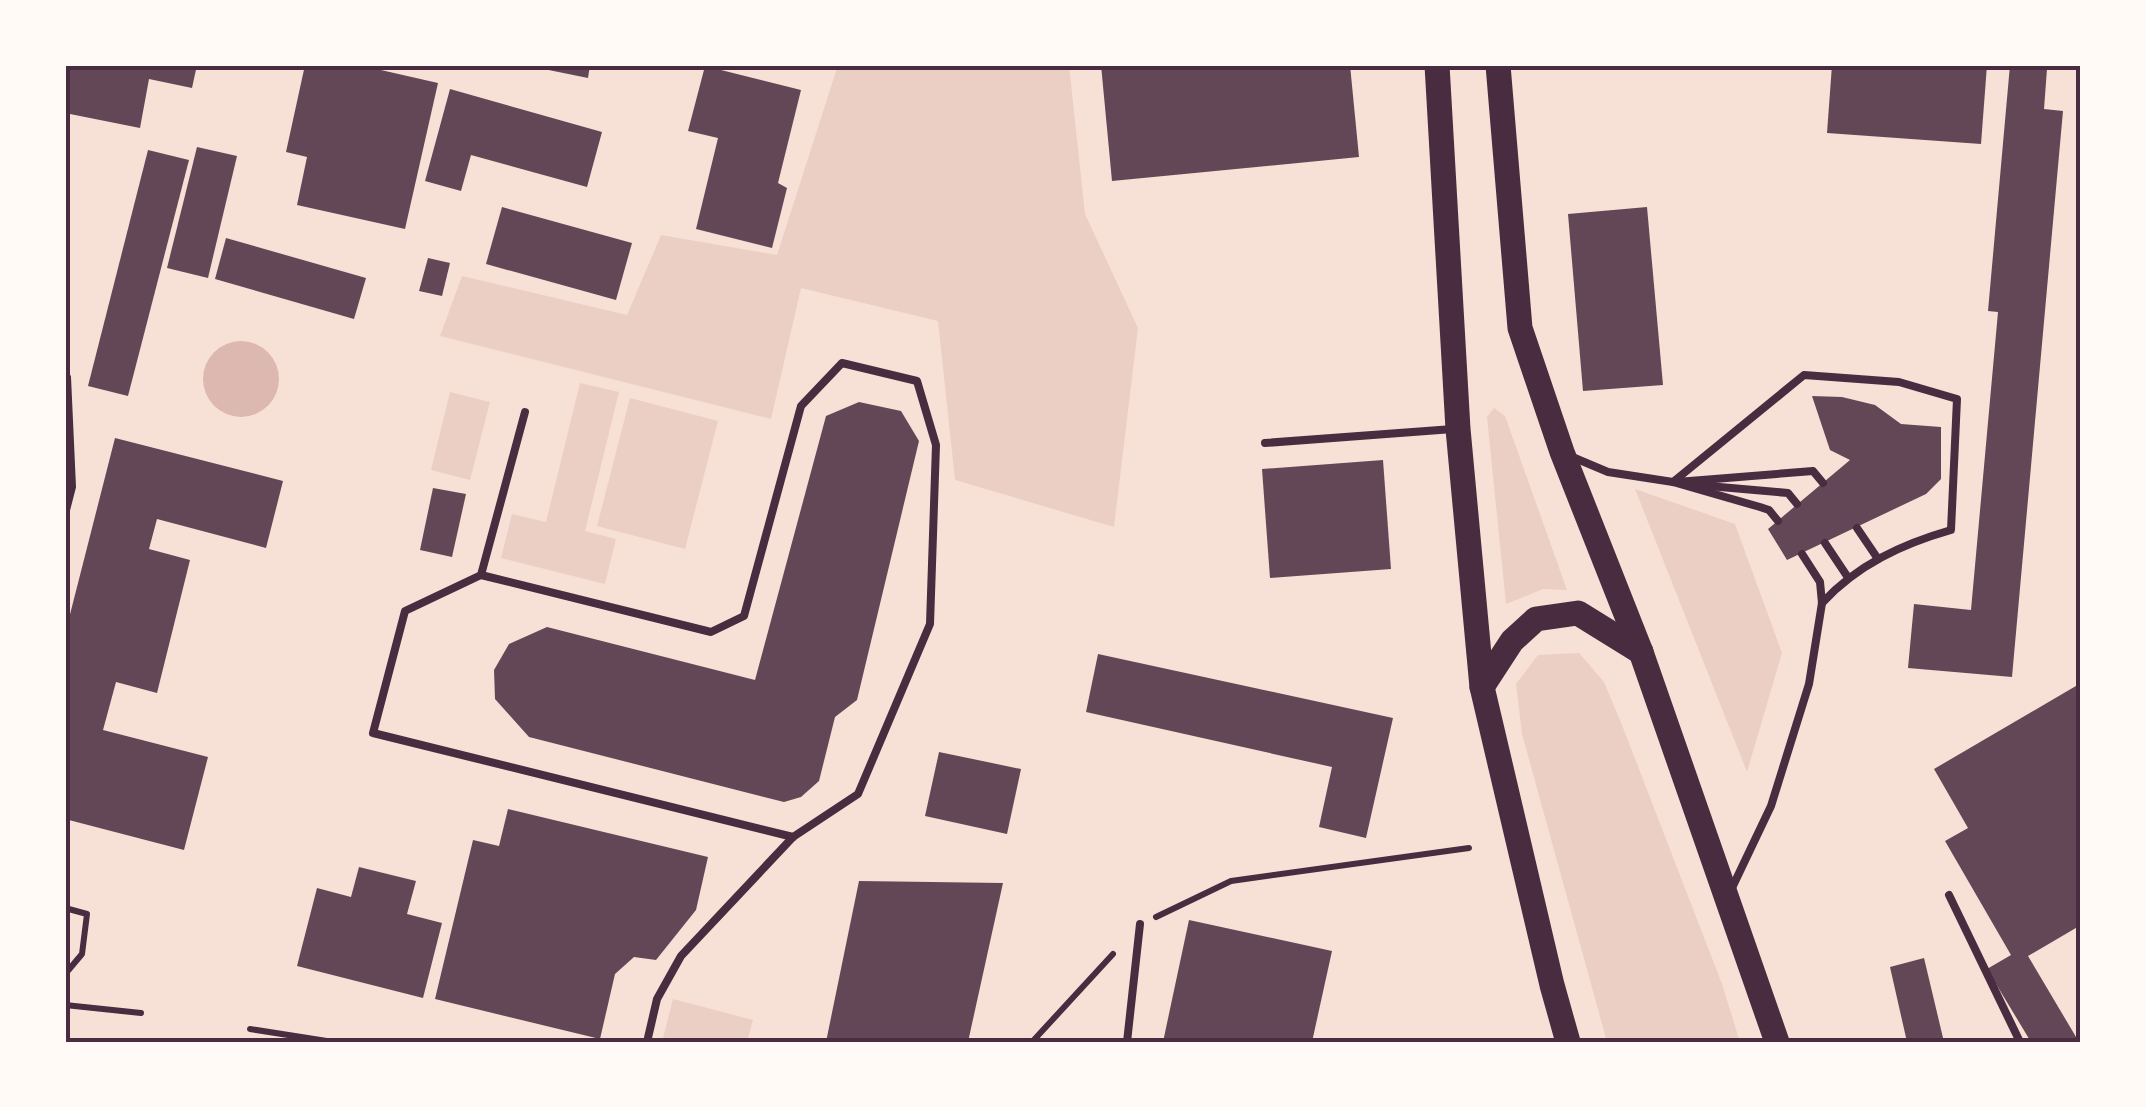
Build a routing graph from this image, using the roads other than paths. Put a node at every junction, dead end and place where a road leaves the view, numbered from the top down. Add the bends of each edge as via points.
1 (1436, 65) edge
2 (1498, 65) edge
3 (524, 412) dead end
4 (1458, 429) junction
5 (1265, 442) dead end
6 (1562, 452) junction
7 (1673, 482) junction
8 (1823, 483) dead end
9 (1797, 504) dead end
10 (1778, 521) dead end
11 (1857, 528) dead end
12 (1825, 543) dead end
13 (1802, 554) dead end
14 (1878, 560) junction
15 (481, 575) junction
16 (1847, 576) junction
17 (1822, 603) junction
18 (1642, 652) junction
19 (1482, 687) junction
20 (793, 836) junction
21 (1949, 895) dead end
22 (1728, 899) junction
23 (1140, 924) road end
24 (648, 1042) edge
25 (1128, 1042) edge
26 (1568, 1042) edge
27 (1777, 1042) edge
28 (2020, 1042) edge

1 - 4 main road
2 - 6 main road via 1520,328
3 - 15 lane
4 - 5 lane
4 - 19 main road
6 - 7 lane via 1608,472
6 - 18 main road
7 - 8 lane via 1813,471
7 - 9 lane via 1788,493
7 - 10 lane via 1769,510
7 - 14 lane via 1804,374 1899,382 1958,399 1951,530 1913,540
11 - 14 lane
12 - 16 lane
13 - 17 lane via 1820,582
14 - 16 lane
15 - 20 lane via 405,610 374,733
15 - 20 lane via 711,632 744,616 801,406 842,363 917,381 936,445 930,624 858,794
16 - 17 lane
17 - 22 lane via 1809,684 1772,806
18 - 19 main road via 1578,613 1536,619 1512,641
18 - 22 main road
19 - 26 main road
20 - 24 lane via 681,956 657,999
21 - 28 lane
22 - 27 main road
23 - 25 lane

